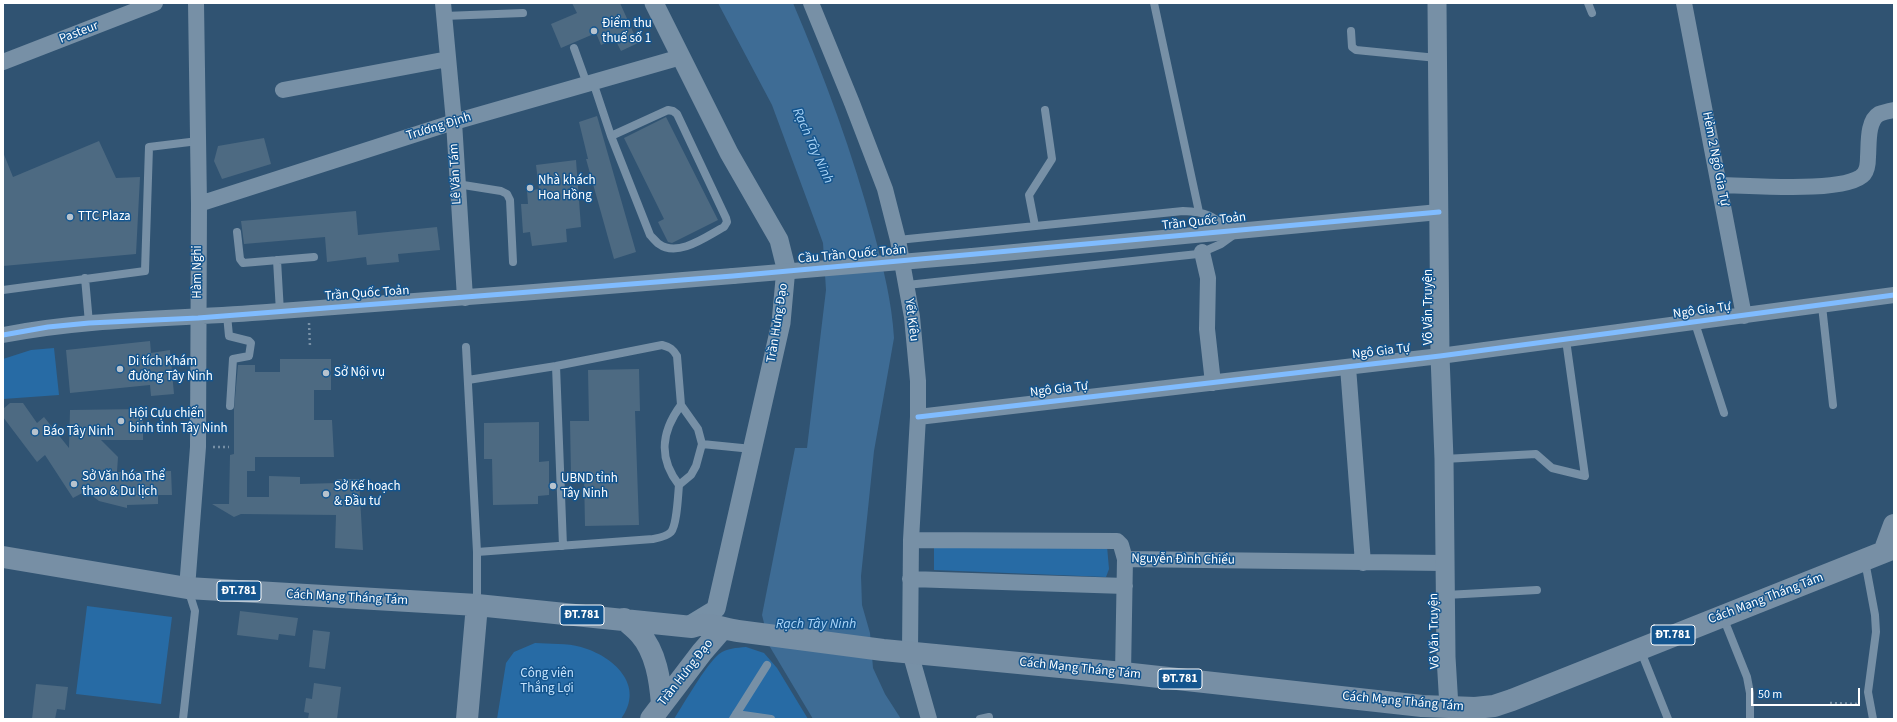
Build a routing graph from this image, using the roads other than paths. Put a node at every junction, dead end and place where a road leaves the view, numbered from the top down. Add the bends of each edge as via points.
1 (155, 3) edge
2 (196, 3) edge
3 (654, 3) edge
4 (811, 3) edge
5 (1154, 3) edge
6 (1437, 3) edge
7 (1588, 3) edge
8 (1684, 3) edge
9 (444, 10) edge
10 (1592, 12) dead end
11 (523, 13) dead end
12 (1351, 31) dead end
13 (574, 48) dead end
14 (681, 57) junction
15 (1437, 58) junction
16 (448, 59) junction
17 (3, 62) edge
18 (590, 83) junction
19 (283, 90) dead end
20 (1045, 110) dead end
21 (1894, 110) edge
22 (454, 122) junction
23 (611, 136) junction
24 (198, 142) junction
25 (457, 184) junction
26 (1720, 185) junction
27 (199, 204) junction
28 (1199, 212) junction
29 (1439, 212) junction
30 (1035, 226) junction
31 (1236, 230) junction
32 (238, 232) dead end
33 (898, 240) junction
34 (1202, 252) junction
35 (314, 256) dead end
36 (972, 256) joint
37 (277, 260) junction
38 (513, 262) dead end
39 (733, 276) joint
40 (85, 278) junction
41 (907, 285) junction
42 (3, 290) edge
43 (1894, 295) edge
44 (465, 298) junction
45 (1822, 306) junction
46 (280, 312) junction
47 (227, 315) junction
48 (1744, 316) junction
49 (198, 318) junction
50 (89, 323) junction
51 (1695, 323) junction
52 (3, 335) edge
53 (1566, 340) junction
54 (466, 347) dead end
55 (1440, 356) junction
56 (556, 366) junction
57 (1348, 367) junction
58 (468, 380) junction
59 (1214, 383) junction
60 (1833, 405) dead end
61 (230, 406) dead end
62 (681, 406) junction
63 (1724, 413) dead end
64 (918, 417) junction
65 (702, 444) junction
66 (753, 449) junction
67 (1444, 460) junction
68 (679, 485) junction
69 (1894, 525) edge
70 (911, 540) junction
71 (563, 546) junction
72 (477, 552) junction
73 (1881, 553) edge
74 (3, 557) edge
75 (1125, 559) junction
76 (1363, 562) junction
77 (1444, 563) junction
78 (910, 579) junction
79 (1125, 586) junction
80 (187, 588) junction
81 (1537, 590) dead end
82 (1446, 595) junction
83 (477, 605) junction
84 (1722, 616) junction
85 (624, 619) junction
86 (726, 624) junction
87 (1640, 648) junction
88 (910, 652) junction
89 (767, 665) dead end
90 (1123, 673) junction
91 (1449, 707) junction
92 (657, 711) edge
93 (734, 717) edge
94 (989, 717) dead end
95 (183, 719) edge
96 (467, 719) edge
97 (771, 719) edge
98 (929, 719) edge
99 (980, 719) edge
100 (1668, 719) edge
101 (1750, 719) edge
102 (1873, 719) edge

1 - 17 street, Pasteur
2 - 24 street, Hàm Nghi
3 - 14 street, Trần Hưng Đạo
4 - 33 street, Yết Kiêu via 885,189
5 - 28 lane
6 - 15 street, Võ Văn Truyện
7 - 10 lane
8 - 26 street, Hẻm 2 Ngô Gia Tự
9 - 11 lane
9 - 16 street, Lê Văn Tám
12 - 15 lane via 1352,47 1356,50
13 - 18 lane
14 - 18 street, Trương Định
14 - 66 street, Trần Hưng Đạo via 729,153 779,240 786,268 781,323
15 - 29 street, Võ Văn Truyện
16 - 19 street
16 - 22 street, Lê Văn Tám
18 - 22 street, Trương Định
18 - 23 lane
20 - 30 lane via 1052,159 1029,195
21 - 26 street via 1880,114 1873,121 1869,138 1868,164 1864,174 1857,179 1831,186 1814,187
22 - 25 street, Lê Văn Tám
22 - 27 street, Trương Định
23 - 23 lane via 668,110 677,114 726,218 724,227 679,248 672,249 660,245 650,236
24 - 27 street, Hàm Nghi
24 - 40 lane via 149,147 145,271
25 - 38 lane via 507,194 510,200
25 - 44 street, Lê Văn Tám
26 - 48 street, Hẻm 2 Ngô Gia Tự
27 - 49 street, Hàm Nghi
28 - 30 lane via 1183,211
28 - 31 lane via 1216,218
29 - 31 street, Trần Quốc Toản
29 - 55 street, Võ Văn Truyện
30 - 33 lane
31 - 34 lane via 1220,244
31 - 36 street, Trần Quốc Toản
32 - 37 lane via 241,262
33 - 41 street, Yết Kiêu
34 - 41 lane
34 - 59 street via 1208,278 1208,329
35 - 37 lane
36 - 39 street, Cầu Trần Quốc Toản, bridge
37 - 46 lane
39 - 44 street, Trần Quốc Toản
40 - 42 lane
40 - 50 lane
41 - 64 street, Yết Kiêu via 916,365
43 - 45 street, Ngô Gia Tự
44 - 46 street, Trần Quốc Toản
45 - 48 street, Ngô Gia Tự
45 - 60 lane
46 - 47 street, Trần Quốc Toản
47 - 49 street, Trần Quốc Toản
47 - 61 lane via 229,336 249,340 251,343 249,356 233,359
48 - 51 street, Ngô Gia Tự
49 - 50 street, Trần Quốc Toản
49 - 80 street, Hàm Nghi via 198,447
50 - 52 street, Trần Quốc Toản
51 - 53 street, Ngô Gia Tự
51 - 63 lane
53 - 55 street, Ngô Gia Tự
53 - 67 lane via 1585,476 1552,468 1536,454
54 - 58 lane
55 - 57 street, Ngô Gia Tự
55 - 67 street, Võ Văn Truyện
56 - 58 lane
56 - 62 lane via 667,346 676,356
56 - 71 lane
57 - 59 street, Ngô Gia Tự
57 - 76 street
58 - 72 lane
59 - 64 street, Ngô Gia Tự
62 - 65 lane via 698,429
62 - 68 lane via 667,426 665,439 666,464
64 - 70 street, Yết Kiêu
65 - 66 lane
65 - 68 lane via 691,475
66 - 86 street, Trần Hưng Đạo
67 - 77 street, Võ Văn Truyện
68 - 71 lane via 671,532 653,539
69 - 73 main road
70 - 75 street, Nguyễn Đình Chiểu via 1112,540 1121,545
70 - 78 street, Yết Kiêu
71 - 72 lane
72 - 83 lane
73 - 84 main road, Cách Mạng Tháng Tám / ĐT.781
73 - 102 lane via 1875,615 1876,632 1868,692 1868,704
74 - 80 main road, Cách Mạng Tháng Tám / ĐT.781
75 - 76 street, Nguyễn Đình Chiểu
75 - 79 street
76 - 77 street, Nguyễn Đình Chiểu
77 - 82 street, Võ Văn Truyện
78 - 79 street
78 - 88 street, Yết Kiêu
79 - 90 street
80 - 83 main road, Cách Mạng Tháng Tám / ĐT.781
80 - 95 lane via 196,611
81 - 82 lane
82 - 91 street, Võ Văn Truyện
83 - 85 main road, Cách Mạng Tháng Tám / ĐT.781
83 - 96 main road
84 - 87 main road, Cách Mạng Tháng Tám / ĐT.781
84 - 101 lane via 1747,677
85 - 86 main road, Cách Mạng Tháng Tám / ĐT.781 via 715,633
85 - 92 main road via 640,634 650,650 660,683
86 - 88 main road, Cách Mạng Tháng Tám / ĐT.781 via 883,650
86 - 92 main road, Trần Hưng Đạo
87 - 91 main road, Cách Mạng Tháng Tám / ĐT.781 via 1500,704 1475,708
87 - 100 lane
88 - 90 main road, Cách Mạng Tháng Tám / ĐT.781
88 - 98 street, Yết Kiêu
89 - 93 lane
90 - 91 main road, Cách Mạng Tháng Tám / ĐT.781
93 - 97 lane
94 - 99 lane

